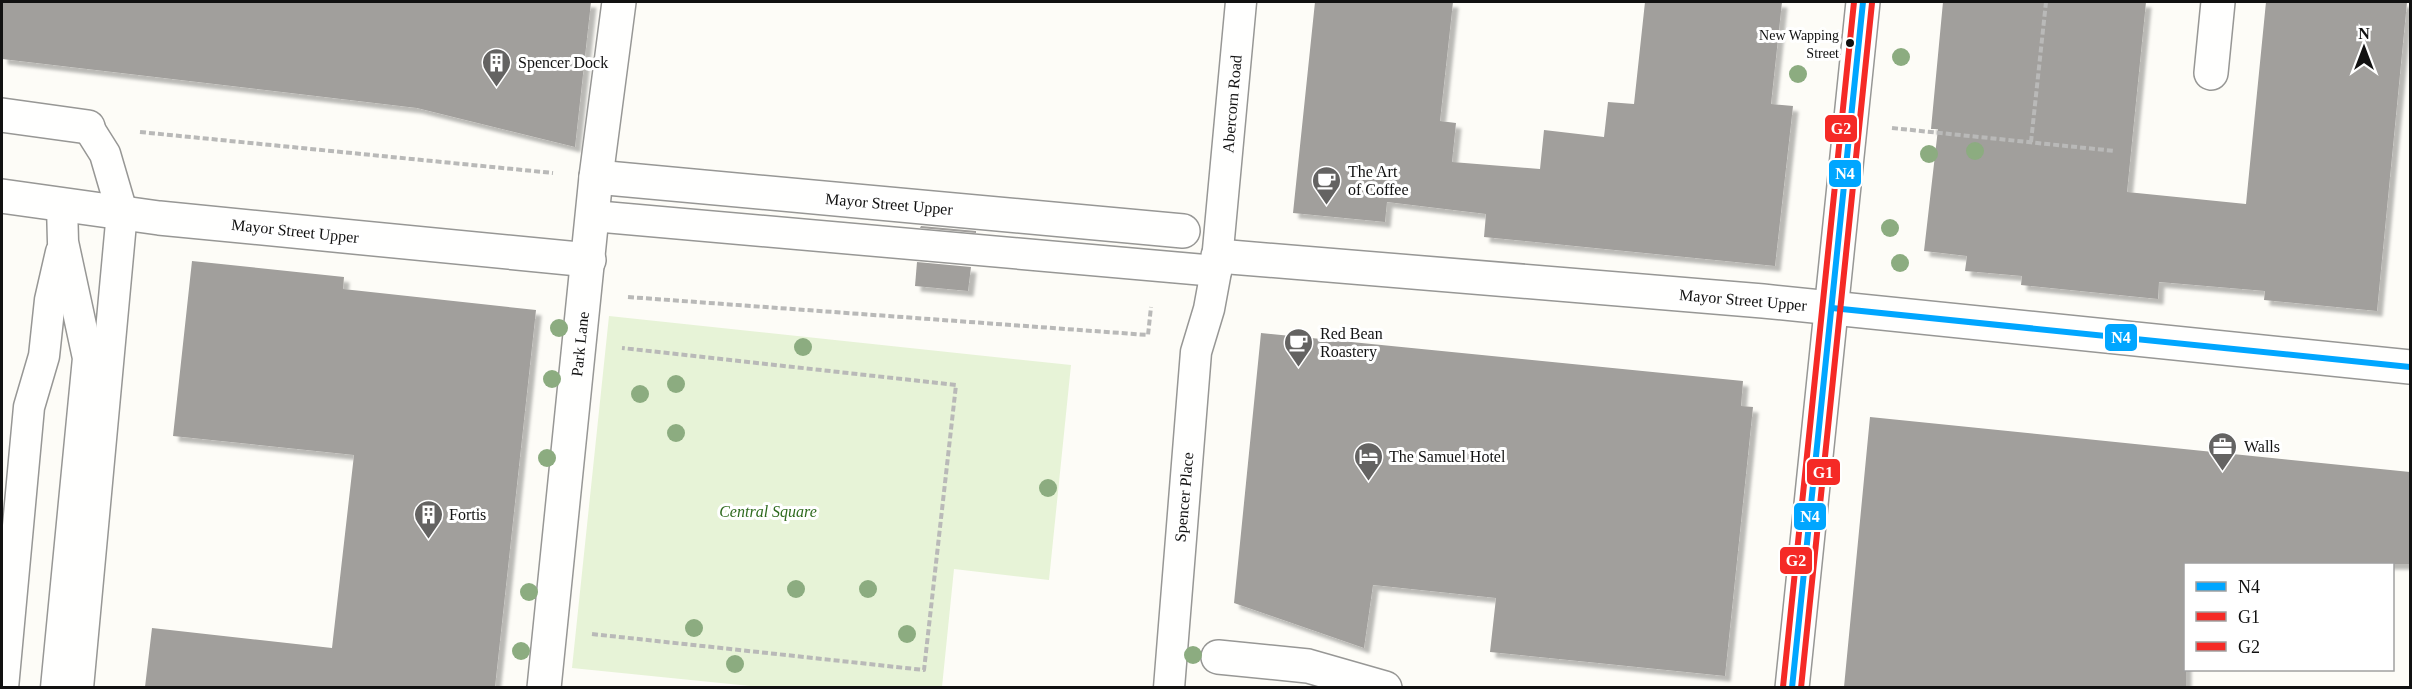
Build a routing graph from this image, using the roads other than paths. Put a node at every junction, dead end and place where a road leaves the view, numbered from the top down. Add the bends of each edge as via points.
1 (618, 2) edge
2 (1241, 2) edge
3 (1863, 2) edge
4 (2218, 2) edge
5 (2211, 73) dead end
6 (2, 115) edge
7 (88, 127) joint
8 (596, 177) junction
9 (2, 196) edge
10 (62, 205) junction
11 (122, 212) junction
12 (593, 216) junction
13 (1183, 231) dead end
14 (63, 242) junction
15 (589, 260) junction
16 (1217, 264) junction
17 (1832, 308) junction
18 (2410, 367) edge
19 (1218, 657) dead end
20 (3, 687) edge
21 (56, 687) edge
22 (78, 687) edge
23 (544, 687) edge
24 (1169, 687) edge
25 (1385, 687) edge
26 (1792, 687) edge

1 - 8 street, Park Lane
2 - 16 lane, Abercorn Road
3 - 17 street
4 - 5 street
6 - 7 street
7 - 11 lane via 105,154
8 - 12 street, Park Lane
8 - 13 street, Mayor Street Upper
9 - 10 street, Mayor Street Upper
10 - 11 street, Mayor Street Upper
10 - 14 lane
11 - 15 street, Mayor Street Upper
11 - 22 lane
12 - 15 street, Park Lane
12 - 16 lane
14 - 20 lane via 50,300 45,356 29,407
14 - 21 lane via 88,358
15 - 23 street, Park Lane
16 - 17 street, Mayor Street Upper
16 - 24 lane, Spencer Place via 1197,352
17 - 18 street, Mayor Street Upper
17 - 26 street
19 - 25 street via 1308,666

